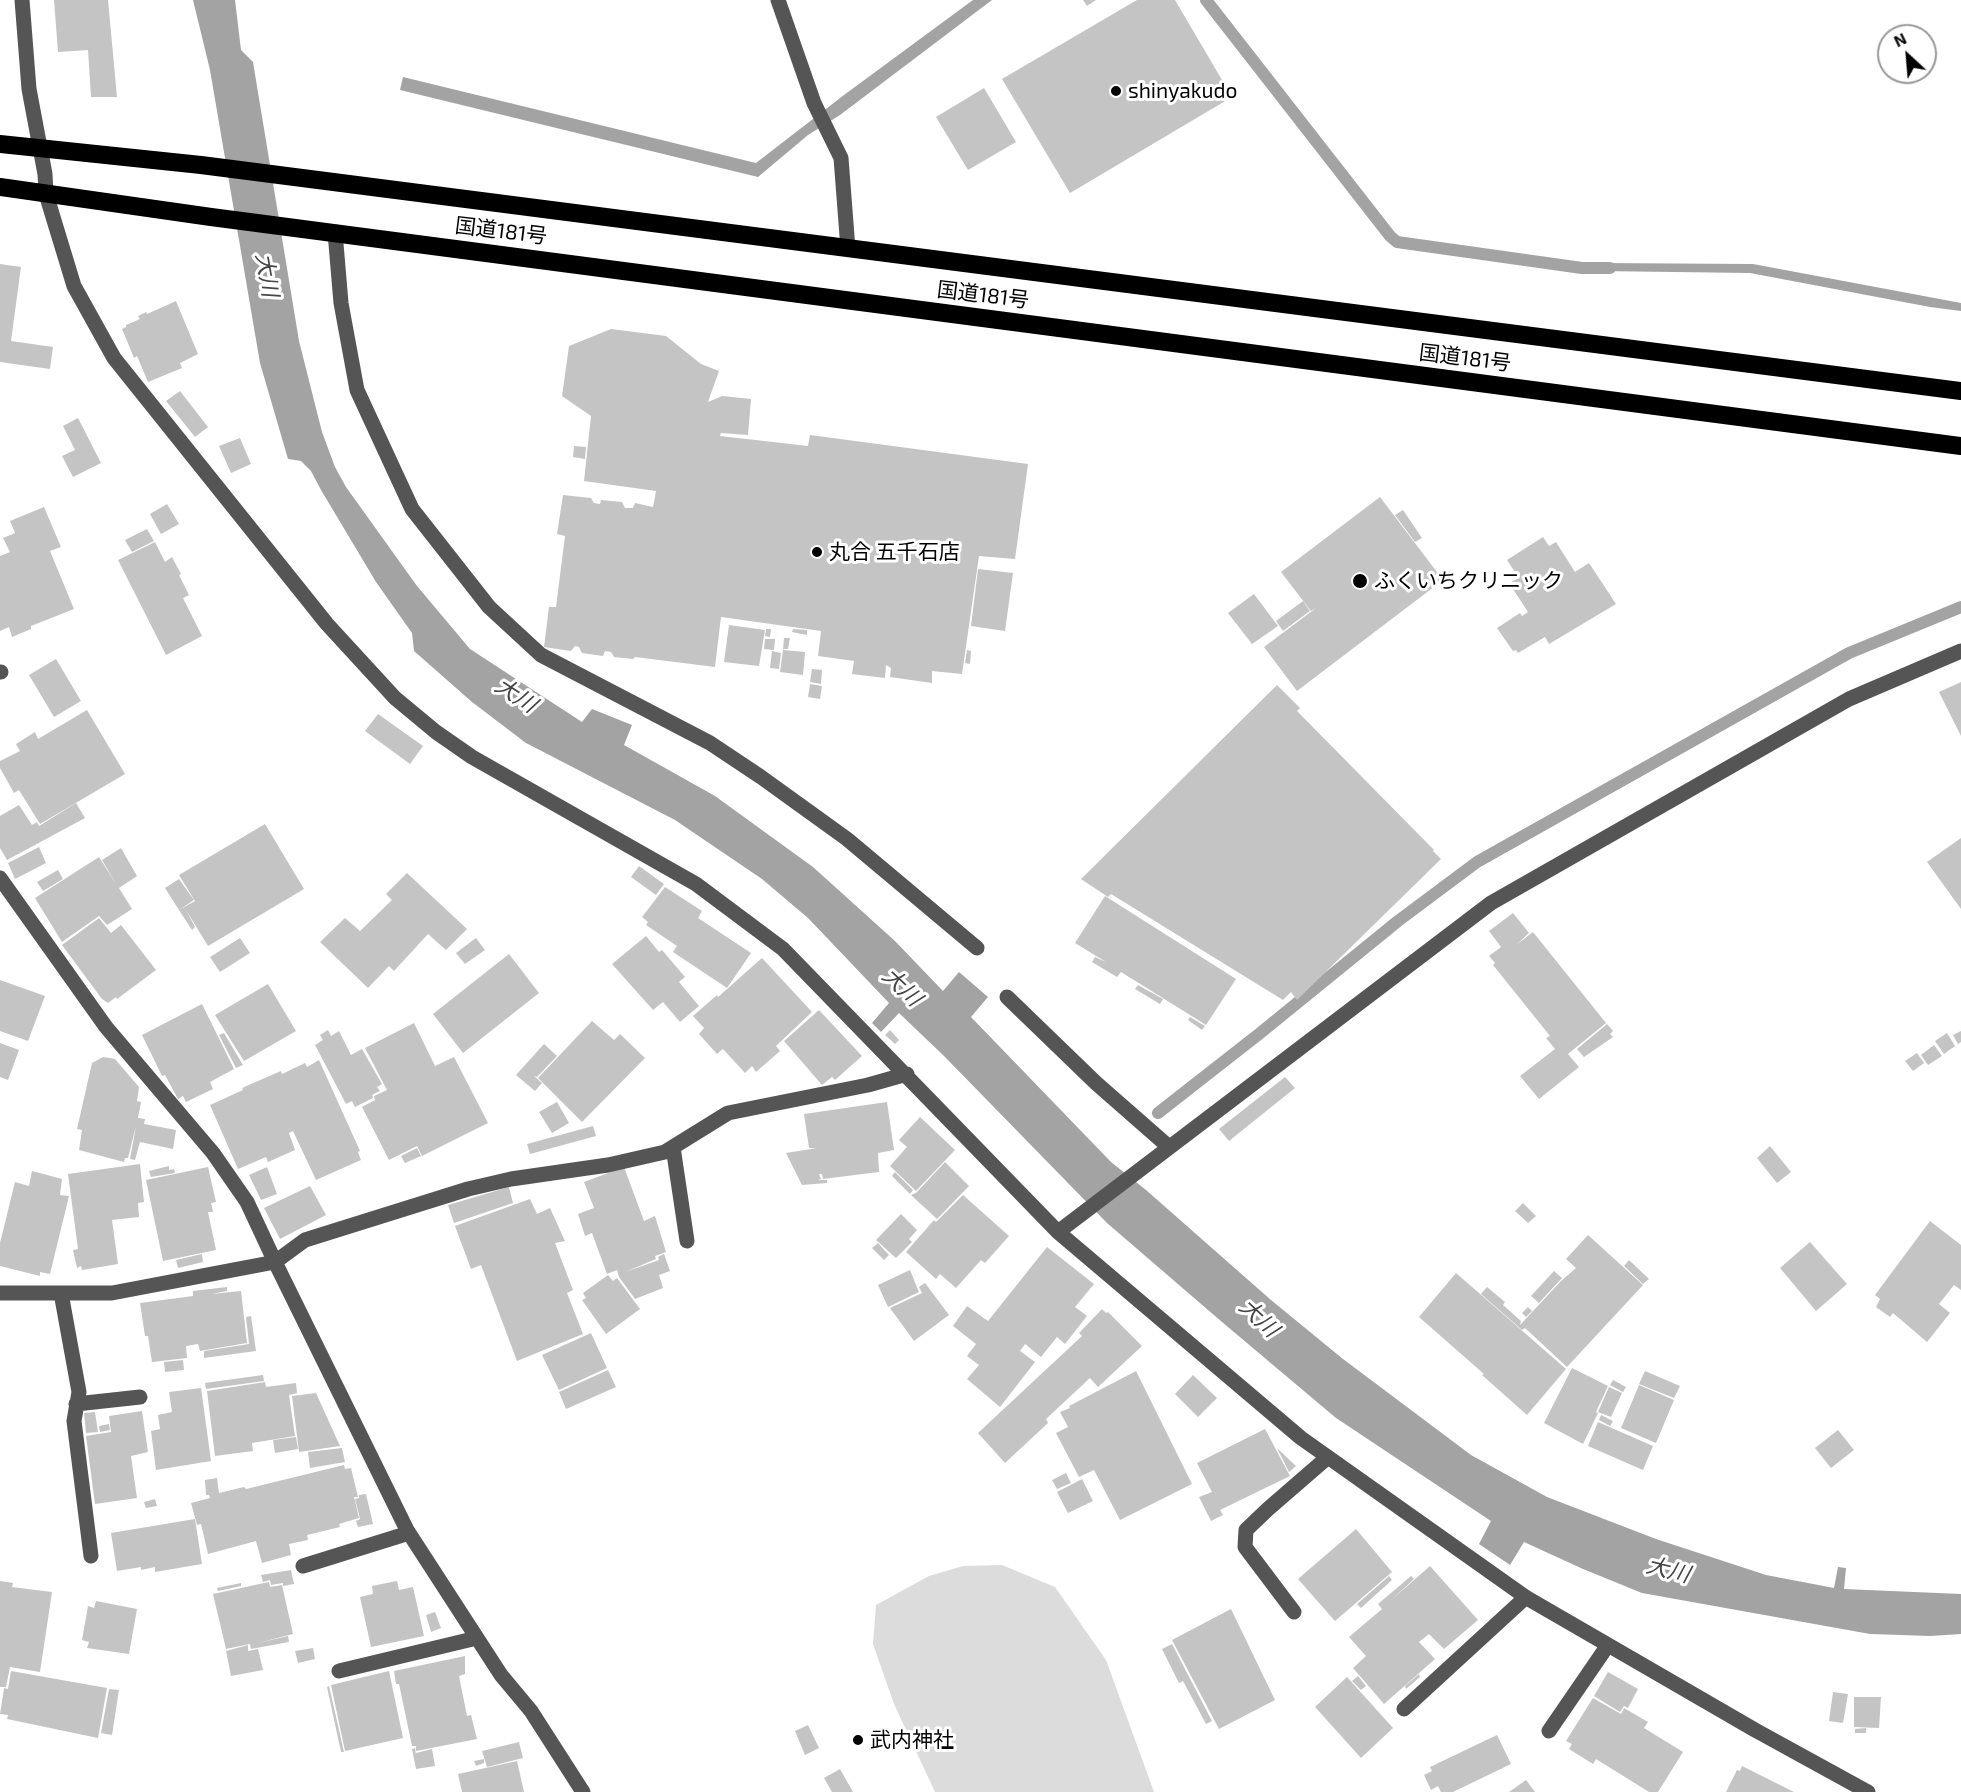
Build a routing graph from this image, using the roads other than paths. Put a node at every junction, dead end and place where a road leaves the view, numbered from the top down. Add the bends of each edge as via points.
1 (22, 0) edge
2 (778, 0) edge
3 (0, 144) edge
4 (41, 148) junction
5 (0, 187) edge
6 (46, 194) junction
7 (331, 232) junction
8 (848, 249) junction
9 (1961, 391) edge
10 (1961, 446) edge
11 (1961, 651) edge
12 (0, 878) edge
13 (977, 948) dead end
14 (1007, 997) dead end
15 (907, 1074) junction
16 (674, 1147) junction
17 (1169, 1148) junction
18 (1058, 1232) junction
19 (687, 1241) dead end
20 (275, 1262) junction
21 (0, 1293) edge
22 (62, 1293) junction
23 (140, 1397) dead end
24 (78, 1398) junction
25 (1328, 1458) junction
26 (409, 1533) junction
27 (90, 1556) dead end
28 (303, 1566) dead end
29 (1526, 1597) junction
30 (1294, 1612) dead end
31 (477, 1638) junction
32 (1608, 1645) junction
33 (339, 1671) dead end
34 (1404, 1709) dead end
35 (1549, 1731) dead end
36 (583, 1792) edge
37 (1868, 1792) edge

1 - 4 street via 29,89
2 - 8 street via 814,103 841,158
3 - 4 highway, 国道181号
4 - 6 street
4 - 8 highway, 国道181号 via 201,165
5 - 6 highway, 国道181号
6 - 7 highway, 国道181号
6 - 15 street via 74,286 114,358 327,624 395,698 472,758 696,884 783,949
7 - 10 highway, 国道181号
7 - 13 street via 357,390 412,509 489,607 541,655 710,743 761,777 847,838
8 - 9 highway, 国道181号
11 - 17 street via 1849,699 1491,903
12 - 20 street via 106,1027 213,1153 247,1202
14 - 17 street
15 - 16 street via 728,1113
15 - 18 street
16 - 19 street
16 - 20 street via 608,1165 468,1188 305,1240
17 - 18 street
18 - 25 street
20 - 22 street via 112,1293
20 - 26 street
21 - 22 street
22 - 24 street
23 - 24 street
24 - 27 street via 74,1421
25 - 29 street
25 - 30 street via 1246,1530 1245,1547
26 - 28 street
26 - 31 street
29 - 32 street
29 - 34 street
31 - 33 street
31 - 36 street via 531,1711
32 - 35 street
32 - 37 street

